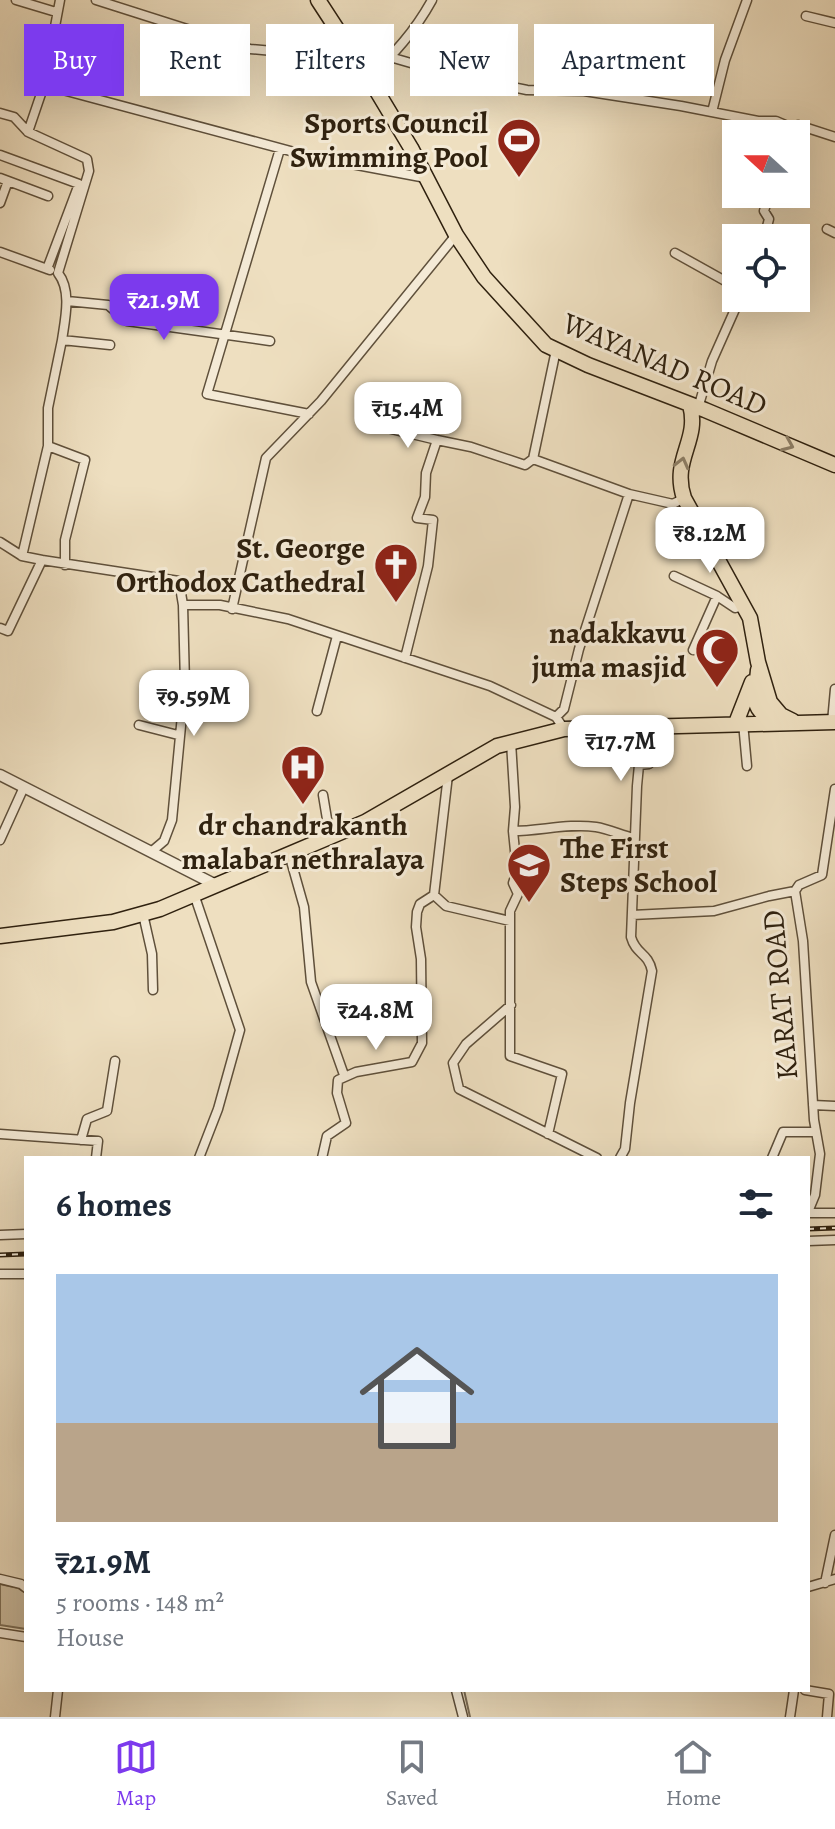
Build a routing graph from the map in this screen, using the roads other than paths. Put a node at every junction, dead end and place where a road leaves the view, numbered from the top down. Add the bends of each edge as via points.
1 (16, 0) edge
2 (60, 0) edge
3 (96, 0) edge
4 (318, 0) edge
5 (432, 0) edge
6 (747, 0) edge
7 (56, 12) junction
8 (806, 16) dead end
9 (835, 23) edge
10 (54, 24) edge
11 (334, 24) edge
12 (266, 50) edge
13 (394, 52) edge
14 (394, 58) edge
15 (40, 96) edge
16 (85, 96) edge
17 (379, 96) edge
18 (712, 112) junction
19 (0, 113) edge
20 (753, 120) edge
21 (810, 129) edge
22 (28, 132) junction
23 (835, 137) edge
24 (280, 149) junction
25 (0, 155) edge
26 (426, 178) junction
27 (4, 180) edge
28 (48, 196) dead end
29 (0, 203) edge
30 (456, 235) junction
31 (0, 252) edge
32 (675, 253) dead end
33 (47, 269) junction
34 (58, 273) junction
35 (722, 279) edge
36 (67, 301) junction
37 (734, 312) edge
38 (225, 334) junction
39 (62, 340) junction
40 (270, 341) dead end
41 (110, 345) dead end
42 (556, 350) junction
43 (694, 406) junction
44 (309, 414) junction
45 (716, 415) junction
46 (694, 425) junction
47 (387, 428) dead end
48 (437, 440) junction
49 (48, 446) junction
50 (533, 459) junction
51 (835, 465) edge
52 (629, 494) junction
53 (684, 498) junction
54 (0, 542) edge
55 (22, 556) junction
56 (42, 560) junction
57 (65, 565) junction
58 (674, 576) dead end
59 (717, 596) junction
60 (183, 605) junction
61 (743, 606) junction
62 (232, 609) junction
63 (0, 628) edge
64 (337, 636) junction
65 (693, 650) dead end
66 (405, 658) junction
67 (758, 662) junction
68 (835, 689) edge
69 (317, 711) dead end
70 (789, 722) junction
71 (833, 722) edge
72 (560, 723) junction
73 (740, 723) junction
74 (139, 725) dead end
75 (647, 726) junction
76 (178, 735) junction
77 (511, 742) junction
78 (747, 766) dead end
79 (448, 774) junction
80 (0, 775) edge
81 (24, 787) junction
82 (835, 789) edge
83 (323, 795) dead end
84 (513, 831) junction
85 (330, 837) junction
86 (634, 838) junction
87 (0, 840) edge
88 (151, 852) junction
89 (289, 854) junction
90 (216, 885) junction
91 (795, 891) junction
92 (194, 894) junction
93 (434, 895) junction
94 (143, 914) junction
95 (632, 915) junction
96 (510, 921) junction
97 (0, 936) edge
98 (153, 990) dead end
99 (511, 1005) junction
100 (115, 1061) dead end
101 (344, 1075) junction
102 (813, 1105) junction
103 (835, 1106) edge
104 (816, 1132) junction
105 (0, 1134) edge
106 (548, 1134) junction
107 (81, 1140) junction
108 (96, 1156) edge
109 (200, 1156) edge
110 (322, 1156) edge
111 (593, 1156) edge
112 (621, 1156) edge
113 (773, 1156) edge
114 (810, 1208) edge
115 (810, 1213) edge
116 (835, 1213) edge
117 (24, 1234) edge
118 (0, 1235) edge
119 (835, 1240) edge
120 (810, 1241) edge
121 (0, 1274) edge
122 (24, 1274) edge
123 (835, 1535) edge
124 (0, 1579) edge
125 (835, 1579) edge
126 (825, 1583) junction
127 (24, 1586) edge
128 (810, 1587) edge
129 (0, 1633) edge
130 (24, 1637) edge
131 (810, 1691) edge
132 (58, 1692) edge
133 (457, 1692) edge
134 (794, 1692) edge
135 (832, 1694) edge
136 (55, 1717) edge
137 (463, 1717) edge
138 (790, 1717) edge
139 (827, 1717) edge

1 - 7 street
2 - 7 street
3 - 12 street via 221,42
4 - 11 main road, WAYANAD ROAD
5 - 13 street
6 - 18 street
7 - 10 street
8 - 9 street
14 - 18 street via 527,90 584,91
15 - 22 street
16 - 24 street
17 - 26 main road, WAYANAD ROAD
18 - 20 street
19 - 22 street via 14,117
21 - 23 street
22 - 34 street via 87,159 89,171
24 - 26 street
24 - 38 street
25 - 33 street via 79,184
26 - 30 main road, WAYANAD ROAD
27 - 28 street
27 - 29 street
30 - 42 main road, WAYANAD ROAD via 484,277
30 - 44 street
31 - 33 street
32 - 35 street
33 - 34 street
34 - 36 street
36 - 38 street via 108,305 127,321
36 - 39 street
37 - 43 street
38 - 40 street
38 - 44 street via 207,394
39 - 41 street
39 - 49 street via 48,408
42 - 43 main road, WAYANAD ROAD
42 - 50 street
43 - 45 main road, WAYANAD ROAD
43 - 46 main road
44 - 62 street via 266,458
45 - 46 main road
45 -> 51 main road, WAYANAD ROAD
53 -> 46 main road via 678,483 680,466
47 - 48 street
48 - 50 street via 525,465
48 - 66 street via 417,518 433,520 428,566
49 - 55 street
49 - 57 street via 85,460 65,540
50 - 52 street
52 - 53 street via 673,504
52 - 72 street
53 - 61 main road
54 - 55 street
55 - 56 street
56 - 57 street
56 - 63 street via 8,631
57 - 60 street via 179,581
58 - 59 street
59 - 61 street via 735,608
59 - 65 street
60 - 62 street
60 - 76 street via 185,684
61 - 67 main road
62 - 64 street via 270,613
64 - 66 street
64 - 69 street
66 - 72 street via 490,686
67 - 70 main road via 757,708 763,716
67 - 73 main road
68 - 71 street
70 - 71 main road
70 - 73 main road
72 - 75 main road
72 - 77 main road
73 - 75 main road
73 - 78 street
74 - 76 street
75 - 86 street via 649,764 639,765
76 - 88 street via 172,820 164,841
77 - 79 main road
77 - 84 street
79 - 85 main road
79 - 93 street
80 - 81 street
81 - 87 street
81 - 88 street
82 - 91 street, KARAT ROAD via 822,875
83 - 85 street
84 - 86 street via 597,827
84 - 96 street via 513,883 518,894
85 - 89 main road
86 - 95 street
88 - 90 street
89 - 90 main road
89 - 101 street via 304,907 311,982
90 - 92 main road
91 - 95 street via 714,911
91 - 102 street, KARAT ROAD
92 - 94 main road
92 - 109 street via 240,1030
93 - 96 street via 446,906
93 - 101 street via 417,912 422,1043 418,1054 412,1062
94 - 97 main road
94 - 98 street
95 - 112 street via 634,947 650,959 652,971
96 - 99 street
99 - 106 street via 510,1056 562,1074
99 - 106 street via 466,1044 453,1063 459,1089
100 - 107 street via 107,1111 87,1119
101 - 110 street via 336,1085 346,1123 327,1136
102 - 103 street
102 - 104 street, KARAT ROAD
104 - 113 street via 783,1132
104 - 114 street, KARAT ROAD via 820,1154
105 - 107 street
106 - 111 street
107 - 108 street via 98,1141
115 - 116 street
117 - 118 street
119 - 120 street
121 - 122 street
123 - 126 street
124 - 127 street
125 - 126 street
126 - 128 street
129 - 130 street
131 - 135 street
132 - 136 street
133 - 137 street
134 - 138 street
135 - 139 street

